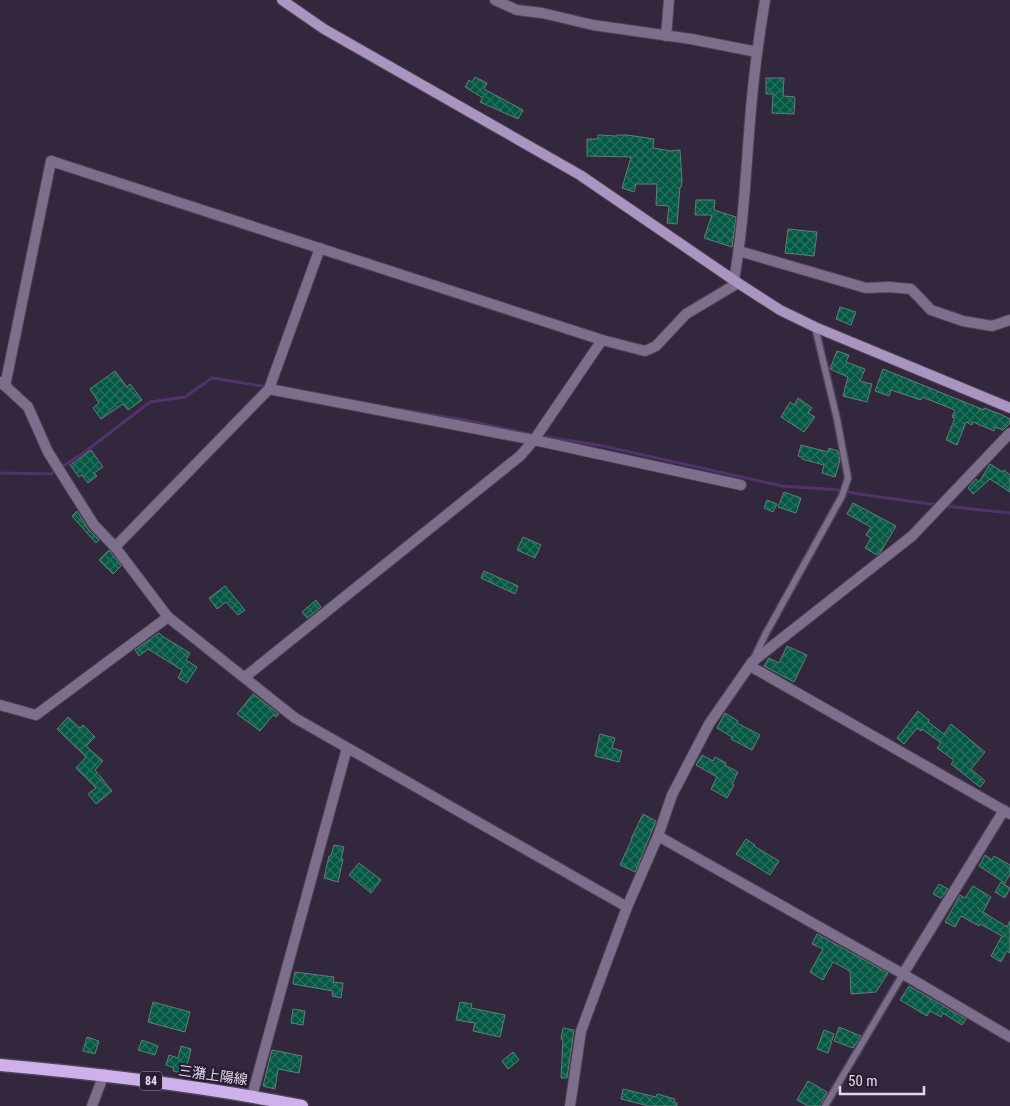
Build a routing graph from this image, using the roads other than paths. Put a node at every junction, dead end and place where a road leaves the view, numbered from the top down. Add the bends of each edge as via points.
1 (282, 0) edge
2 (495, 0) edge
3 (669, 0) edge
4 (765, 0) edge
5 (666, 36) junction
6 (757, 52) junction
7 (320, 248) junction
8 (739, 251) junction
9 (736, 282) junction
10 (1010, 320) edge
11 (815, 327) junction
12 (602, 340) junction
13 (3, 384) edge
14 (269, 389) junction
15 (1010, 408) edge
16 (1010, 433) edge
17 (534, 440) junction
18 (741, 485) dead end
19 (115, 547) junction
20 (168, 616) junction
21 (751, 664) junction
22 (246, 677) junction
23 (0, 705) edge
24 (347, 748) junction
25 (1007, 812) edge
26 (658, 836) junction
27 (627, 907) junction
28 (903, 974) junction
29 (1010, 1037) edge
30 (0, 1065) edge
31 (104, 1074) junction
32 (252, 1096) junction
33 (92, 1106) edge
34 (302, 1106) edge
35 (570, 1106) edge
36 (825, 1106) edge

1 - 9 street via 324,29 580,175
2 - 5 street via 517,10
3 - 5 street
4 - 6 street
5 - 6 street
6 - 8 street
7 - 12 street
7 - 13 street via 51,161
7 - 14 street
8 - 9 street
8 - 10 street via 866,288 911,289 931,310 963,321 992,326
9 - 11 street via 780,310
9 - 12 street via 686,314 656,346 645,351
11 - 15 street
11 - 21 lane via 838,419 848,478 842,496
12 - 17 street
13 - 19 street via 28,407 48,452 94,525
14 - 17 street
14 - 19 street
16 - 21 street via 912,536
17 - 18 street
17 - 22 street via 520,456
19 - 20 street
20 - 22 street
20 - 23 street via 36,714
21 - 25 street
21 - 26 street via 709,724 672,795
22 - 24 street via 295,718
24 - 27 street
24 - 32 street
25 - 28 street
26 - 27 street
26 - 28 street
27 - 35 street via 581,1031
28 - 29 street
28 - 36 lane
30 - 31 main road, 三潴上陽線 / 84
31 - 32 main road, 三潴上陽線 / 84
31 - 33 street
32 - 34 main road, 三潴上陽線 / 84

